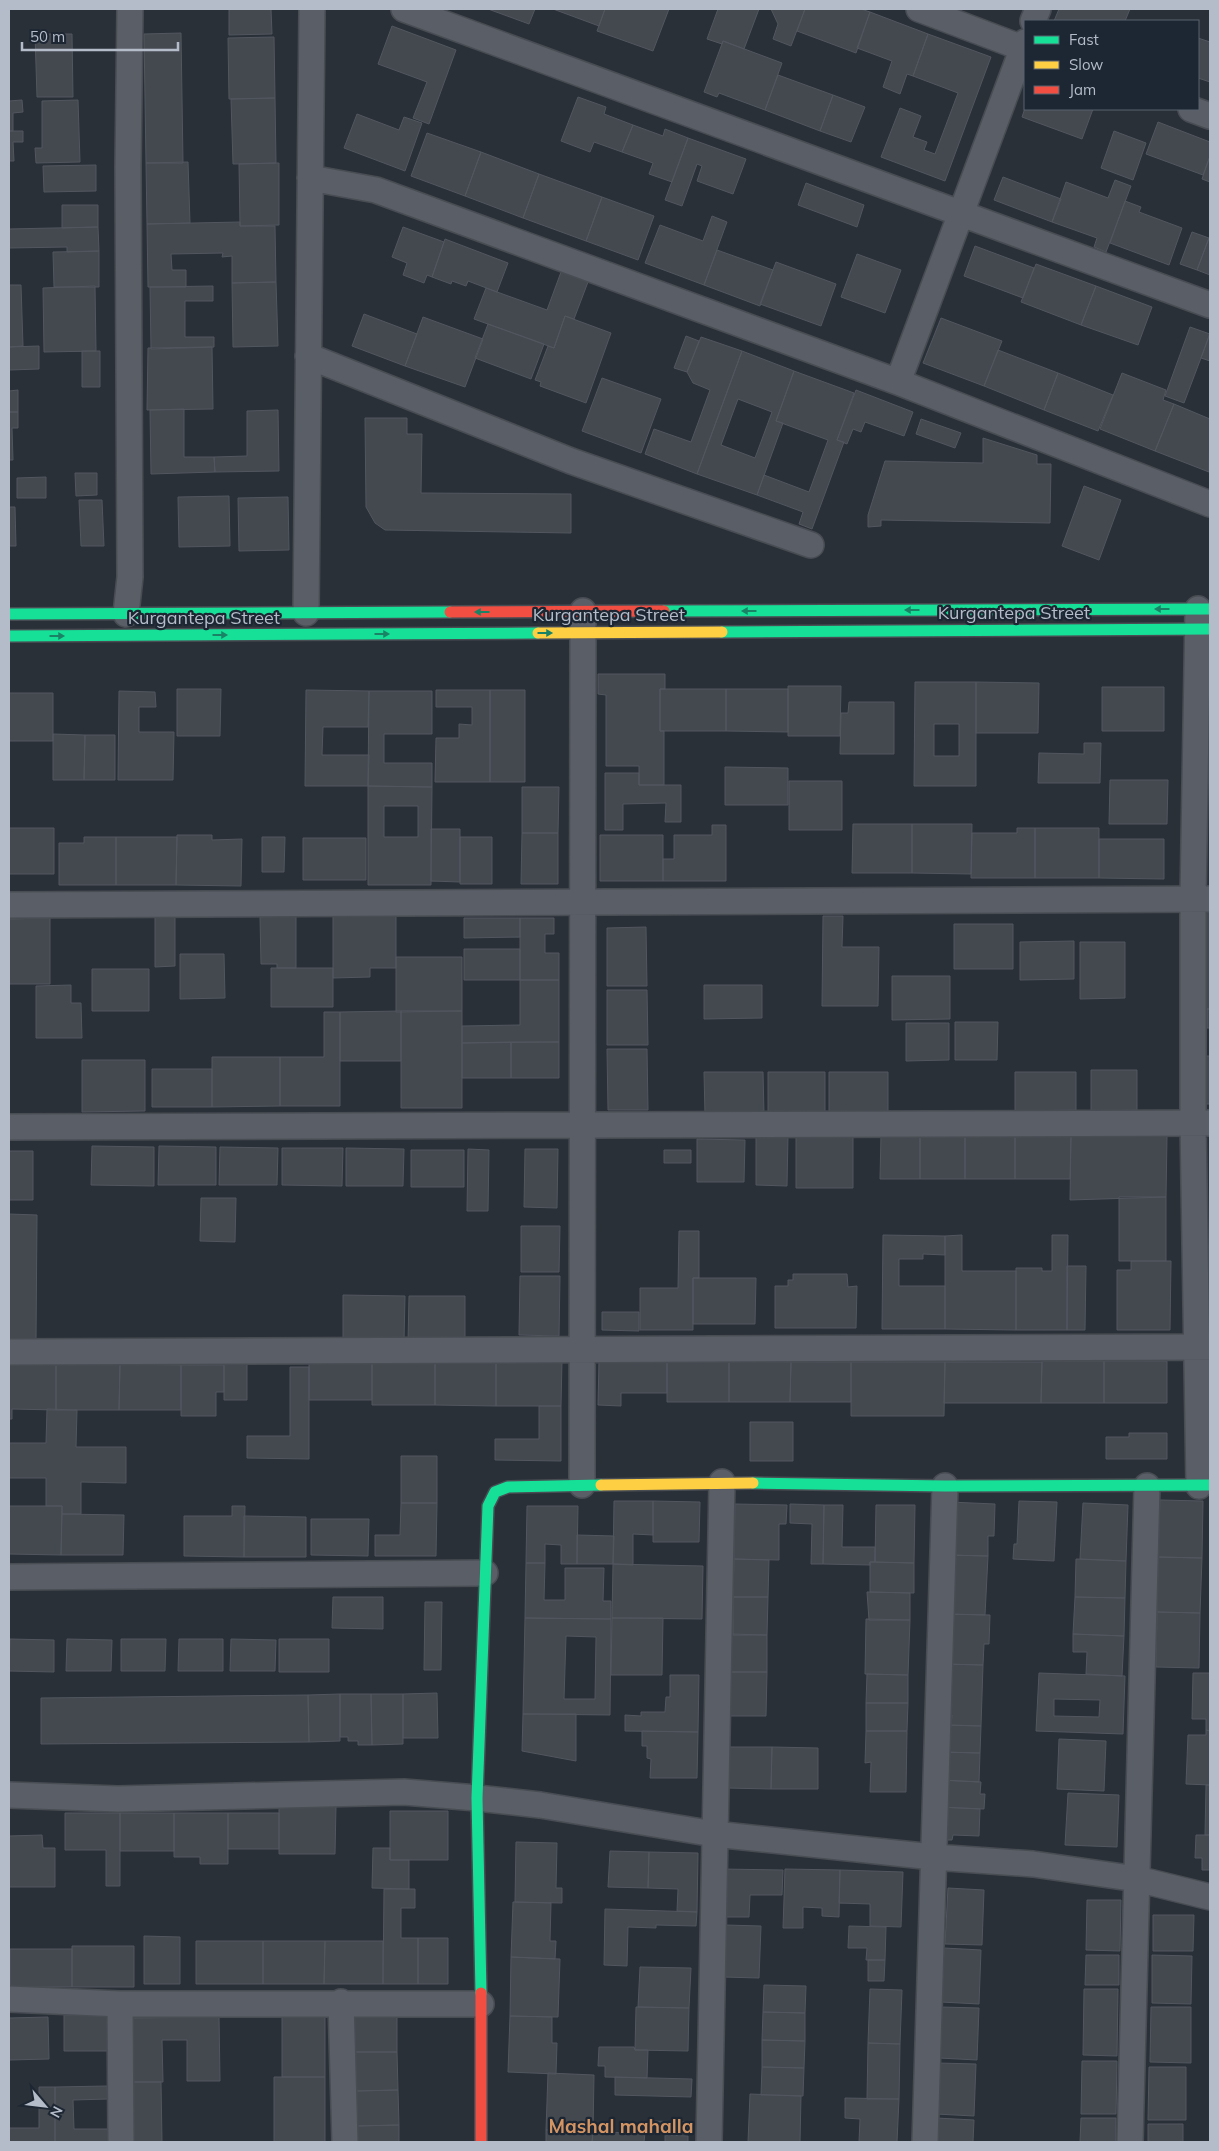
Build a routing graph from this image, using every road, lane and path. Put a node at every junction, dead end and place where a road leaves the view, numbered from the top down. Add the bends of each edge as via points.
1 (130, 9) edge
2 (312, 9) edge
3 (404, 9) edge
4 (919, 9) edge
5 (1024, 46) edge
6 (1024, 49) edge
7 (1194, 110) edge
8 (1210, 116) edge
9 (310, 178) junction
10 (962, 213) junction
11 (1210, 306) edge
12 (308, 356) junction
13 (898, 382) junction
14 (1210, 504) edge
15 (811, 545) dead end
16 (306, 613) junction
17 (9, 614) edge
18 (126, 614) junction
19 (1204, 619) edge
20 (583, 622) junction
21 (9, 636) edge
22 (1202, 899) edge
23 (583, 900) junction
24 (9, 905) edge
25 (1202, 1123) edge
26 (583, 1124) junction
27 (9, 1127) edge
28 (1204, 1347) edge
29 (582, 1350) junction
30 (9, 1352) edge
31 (722, 1482) junction
32 (582, 1485) junction
33 (1205, 1485) edge
34 (945, 1486) junction
35 (1147, 1486) junction
36 (485, 1574) junction
37 (9, 1577) edge
38 (9, 1795) edge
39 (477, 1798) junction
40 (714, 1834) junction
41 (933, 1857) junction
42 (1137, 1879) junction
43 (1210, 1897) edge
44 (9, 1999) edge
45 (341, 2002) junction
46 (120, 2004) junction
47 (481, 2004) junction
48 (122, 2142) edge
49 (345, 2142) edge
50 (481, 2142) edge
51 (708, 2142) edge
52 (925, 2142) edge
53 (1130, 2142) edge

1 - 18 street via 130,577
2 - 9 street
3 - 10 street
4 - 5 street
6 - 10 street
7 - 8 street
9 - 12 street
9 - 13 street via 376,190
10 - 11 street
10 - 13 street
12 - 15 street via 571,461
12 - 16 street
13 - 14 street
16 - 18 main road, Kurgantepa Street
20 -> 16 main road, Kurgantepa Street
17 - 18 main road, Kurgantepa Street
19 - 20 main road, Kurgantepa Street
19 -> 20 main road, Kurgantepa Street
19 - 22 street
21 -> 20 main road, Kurgantepa Street
20 - 23 street
22 - 23 street
22 - 25 street
23 - 24 street
23 - 26 street
25 - 26 street
25 - 28 street
26 - 27 street
26 - 29 street
28 - 29 street
28 - 33 street
29 - 30 street
29 - 32 street
31 - 32 main road
31 - 34 main road
31 - 40 street
32 - 36 main road via 496,1489 489,1497 487,1512
33 - 35 main road
34 - 35 main road
34 - 41 street
35 - 42 street
36 - 37 street
36 - 39 main road
38 - 39 street via 118,1800 404,1792
39 - 40 street via 540,1805
39 - 47 main road
40 - 41 street
40 - 51 street
41 - 42 street via 1034,1864
41 - 52 street
42 - 43 street
42 - 53 street
44 - 46 street
45 - 46 street
45 - 47 street
45 - 49 street
46 - 48 street
47 - 50 main road

